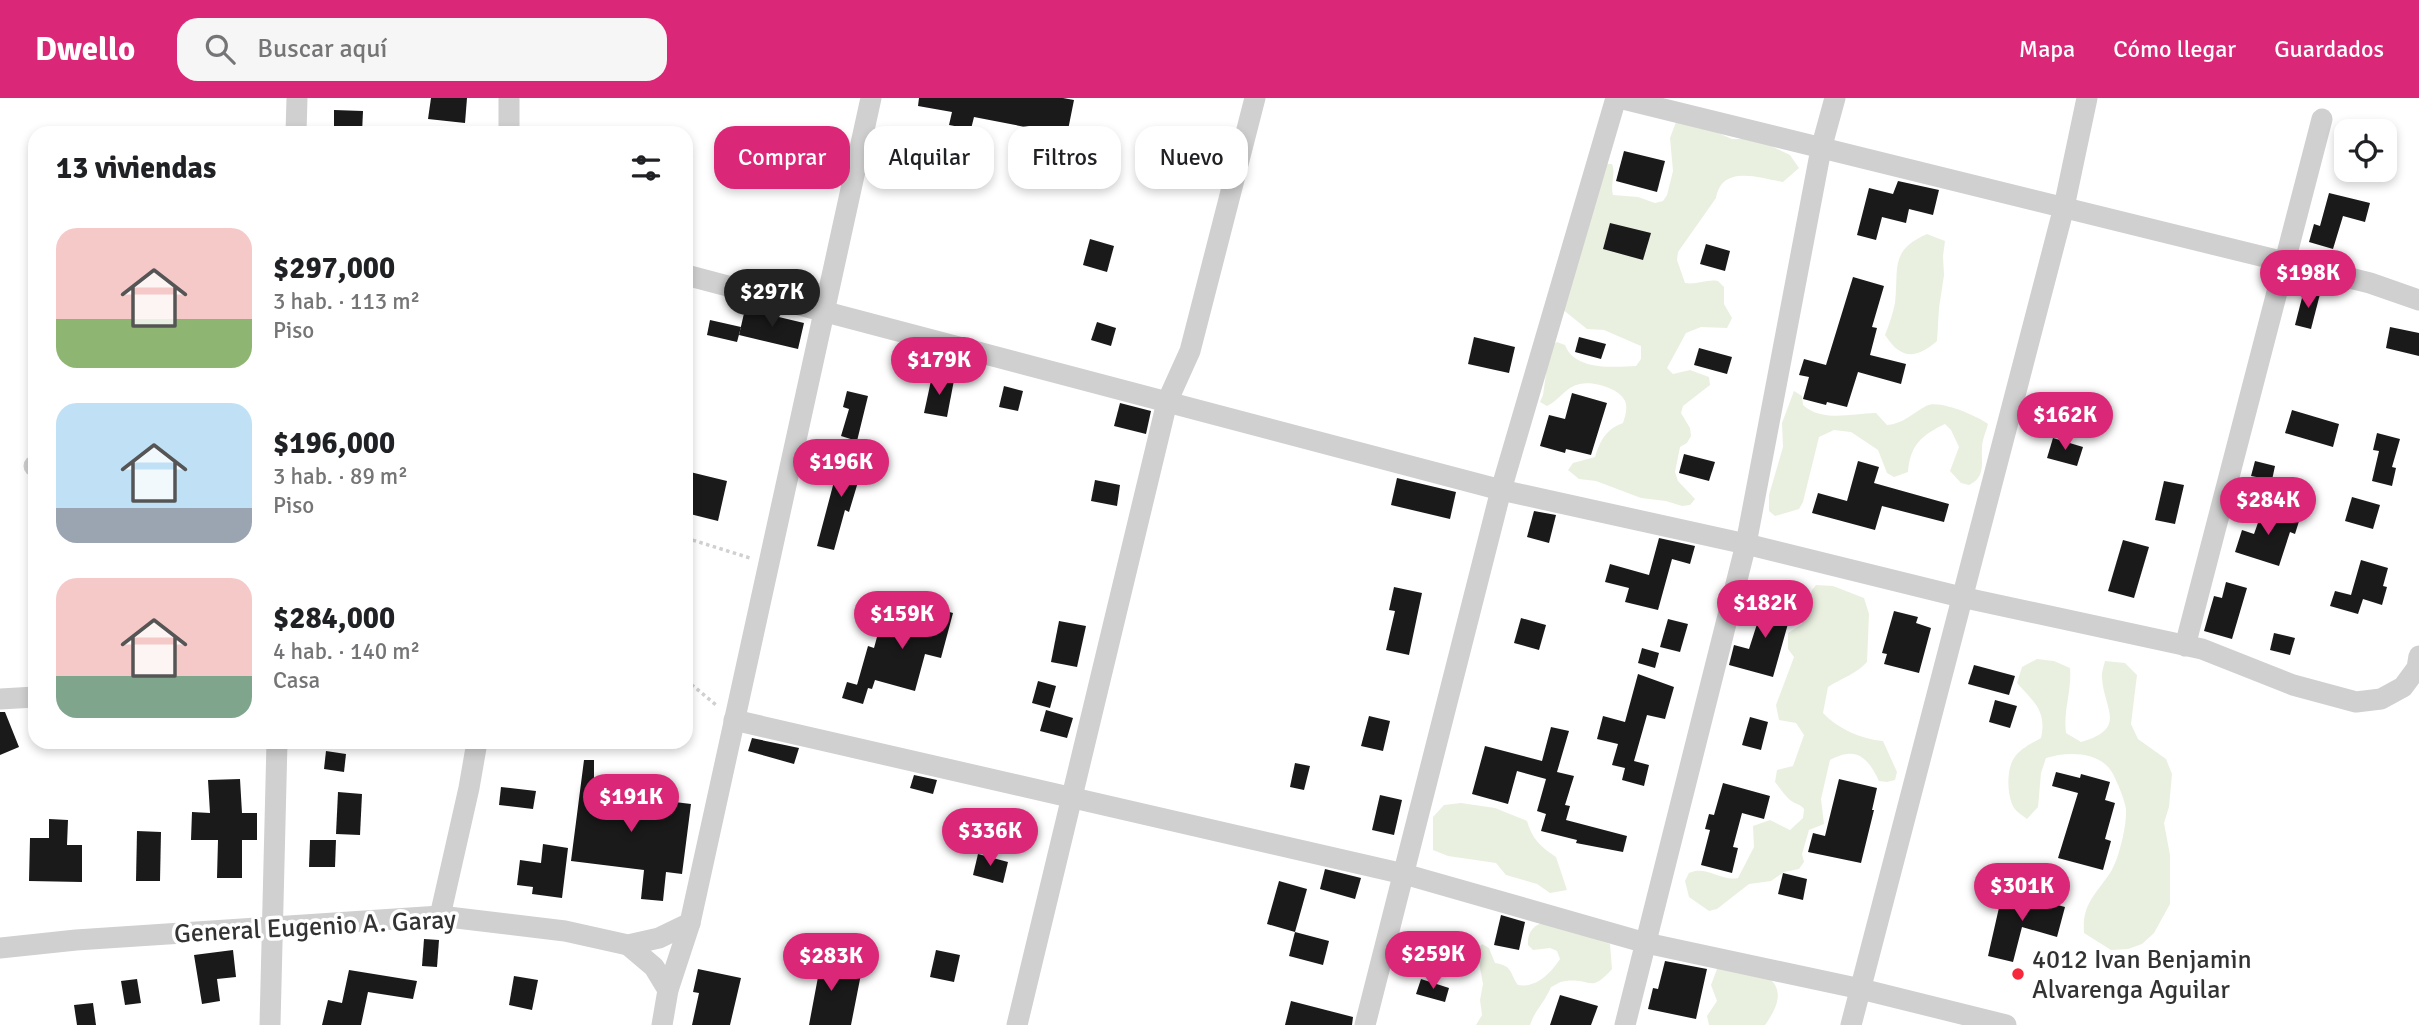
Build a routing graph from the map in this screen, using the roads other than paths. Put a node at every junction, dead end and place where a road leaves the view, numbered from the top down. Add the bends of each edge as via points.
1 (297, 98) edge
2 (509, 98) edge
3 (871, 98) edge
4 (1255, 98) edge
5 (1618, 98) edge
6 (1835, 98) edge
7 (2087, 98) edge
8 (2322, 119) dead end
9 (296, 126) edge
10 (509, 126) edge
11 (1821, 149) junction
12 (2064, 207) junction
13 (2285, 262) junction
14 (693, 277) edge
15 (2419, 300) edge
16 (825, 311) junction
17 (1167, 402) junction
18 (1501, 490) junction
19 (1746, 544) junction
20 (1961, 597) junction
21 (2185, 646) junction
22 (2419, 656) edge
23 (28, 697) edge
24 (0, 699) edge
25 (734, 720) junction
26 (277, 749) edge
27 (476, 749) edge
28 (1073, 798) junction
29 (1404, 874) junction
30 (440, 916) junction
31 (690, 923) junction
32 (273, 927) junction
33 (1646, 943) junction
34 (628, 945) junction
35 (0, 948) edge
36 (1861, 989) junction
37 (668, 990) junction
38 (270, 1025) edge
39 (662, 1025) edge
40 (1017, 1025) edge
41 (1366, 1025) edge
42 (1625, 1025) edge
43 (1851, 1025) edge
44 (2006, 1025) edge

1 - 9 street
2 - 10 street
3 - 16 street
4 - 17 street via 1190,351
5 - 11 street
5 - 18 street
6 - 11 street
7 - 12 street
8 - 13 street
11 - 12 street
11 - 19 street
12 - 13 street
12 - 20 street
13 - 15 street
13 - 21 street
14 - 16 street
16 - 17 street
16 - 25 street
17 - 18 street
17 - 28 street
18 - 19 street
18 - 29 street
19 - 20 street
19 - 33 street
20 - 21 street
20 - 36 street
21 - 22 street via 2356,702 2381,699 2403,687 2417,668
23 - 24 street
25 - 28 street
25 - 31 street
26 - 32 street
27 - 30 street
28 - 29 street
28 - 40 street
29 - 33 street
29 - 41 street
30 - 32 street, General Eugenio A. Garay
30 - 34 street, General Eugenio A. Garay via 565,931
31 - 34 street, General Eugenio A. Garay via 659,938
31 - 37 street
32 - 35 street, General Eugenio A. Garay
32 - 38 street
33 - 36 street
33 - 42 street
34 - 37 street, General Eugenio A. Garay via 654,967
36 - 43 street
36 - 44 street
37 - 39 street

